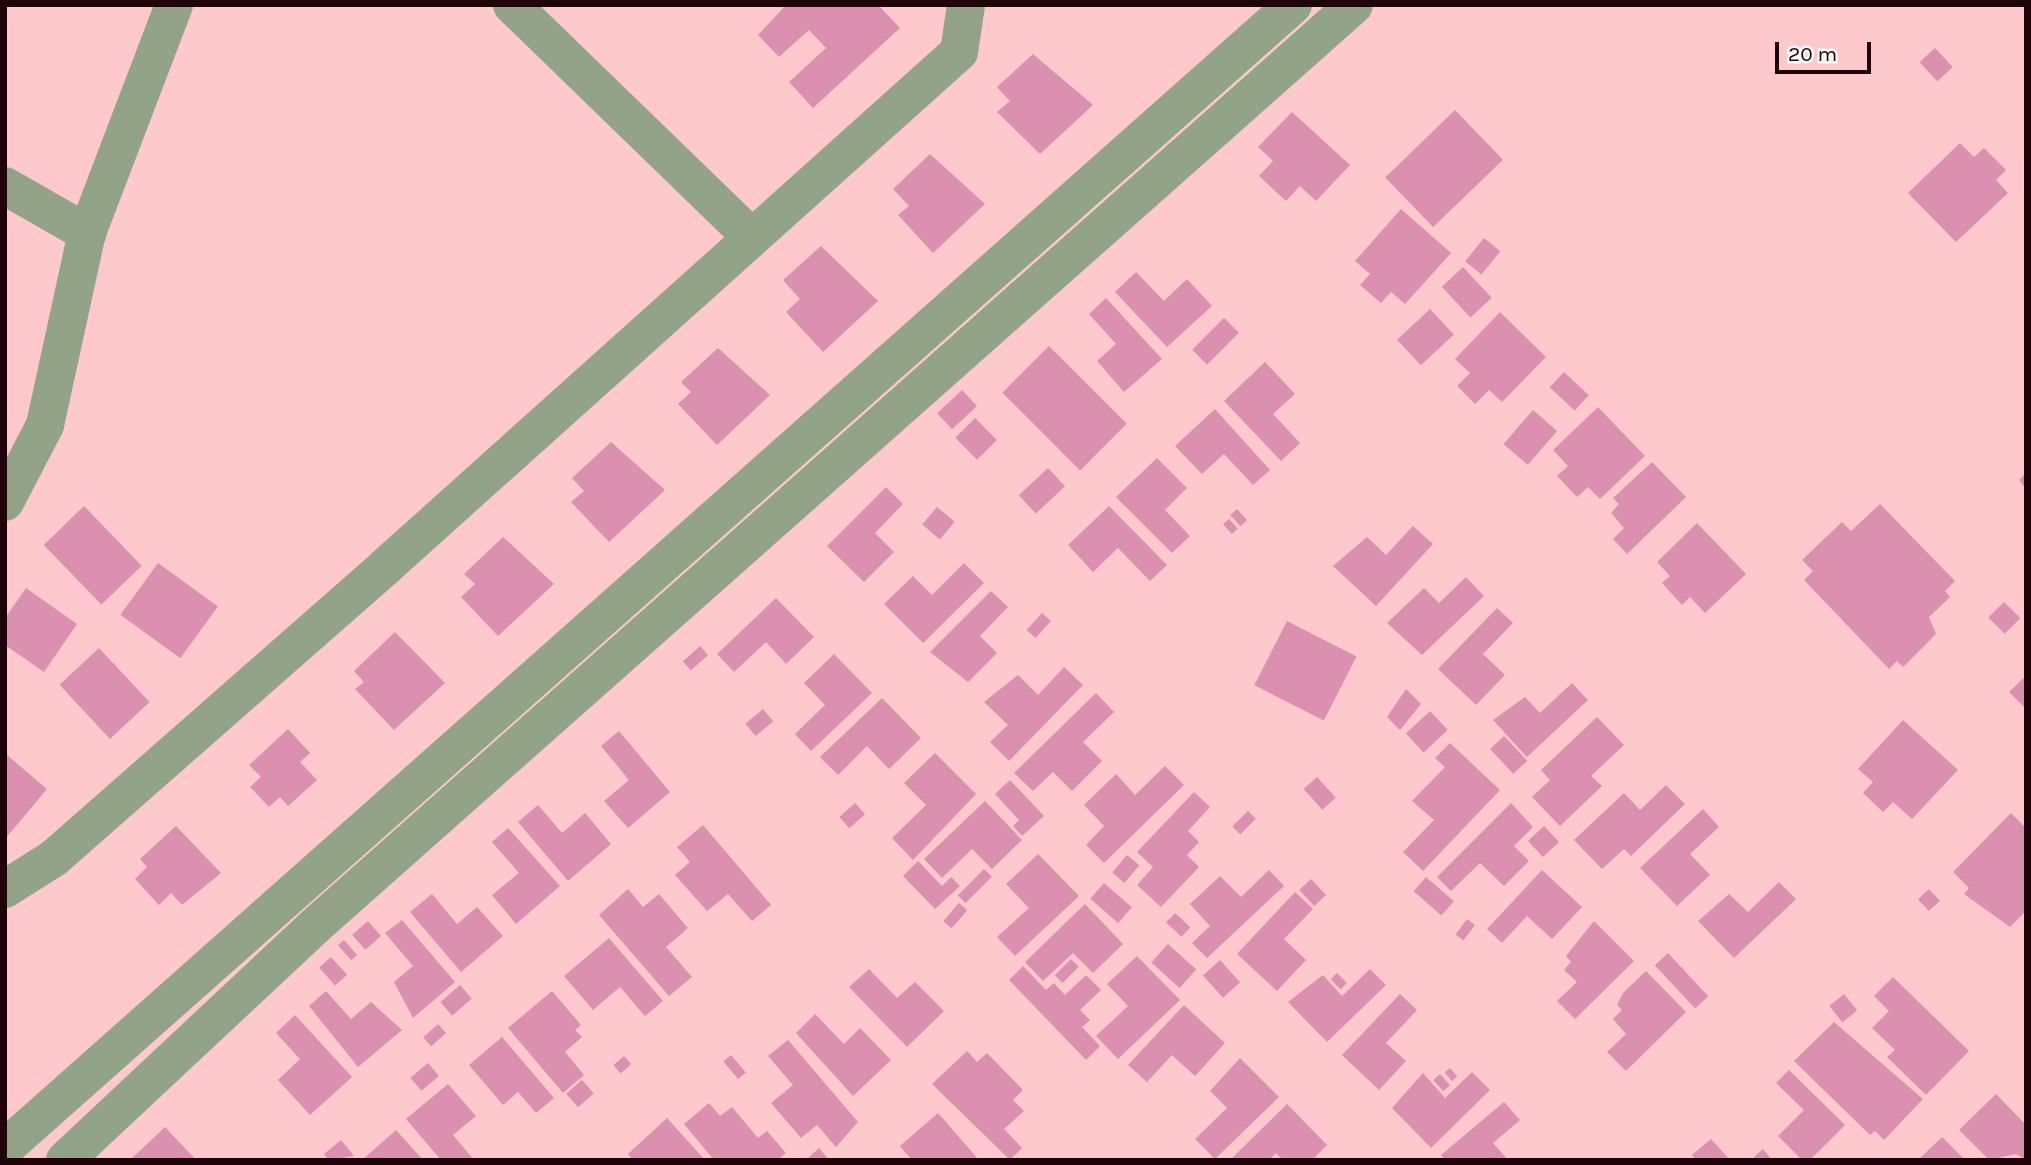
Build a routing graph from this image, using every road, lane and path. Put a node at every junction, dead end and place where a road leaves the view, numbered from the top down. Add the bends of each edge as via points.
1 (174, 5) edge
2 (512, 5) edge
3 (966, 5) edge
4 (1293, 5) edge
5 (1354, 5) edge
6 (5, 186) edge
7 (87, 233) junction
8 (751, 237) junction
9 (5, 502) edge
10 (5, 889) edge
11 (5, 1148) edge
12 (65, 1160) edge

1 - 7 street
2 - 8 street
3 - 8 street via 959,52
4 - 11 street
5 - 12 street via 315,926
6 - 7 street
7 - 9 street via 45,425
8 - 10 street via 85,830

